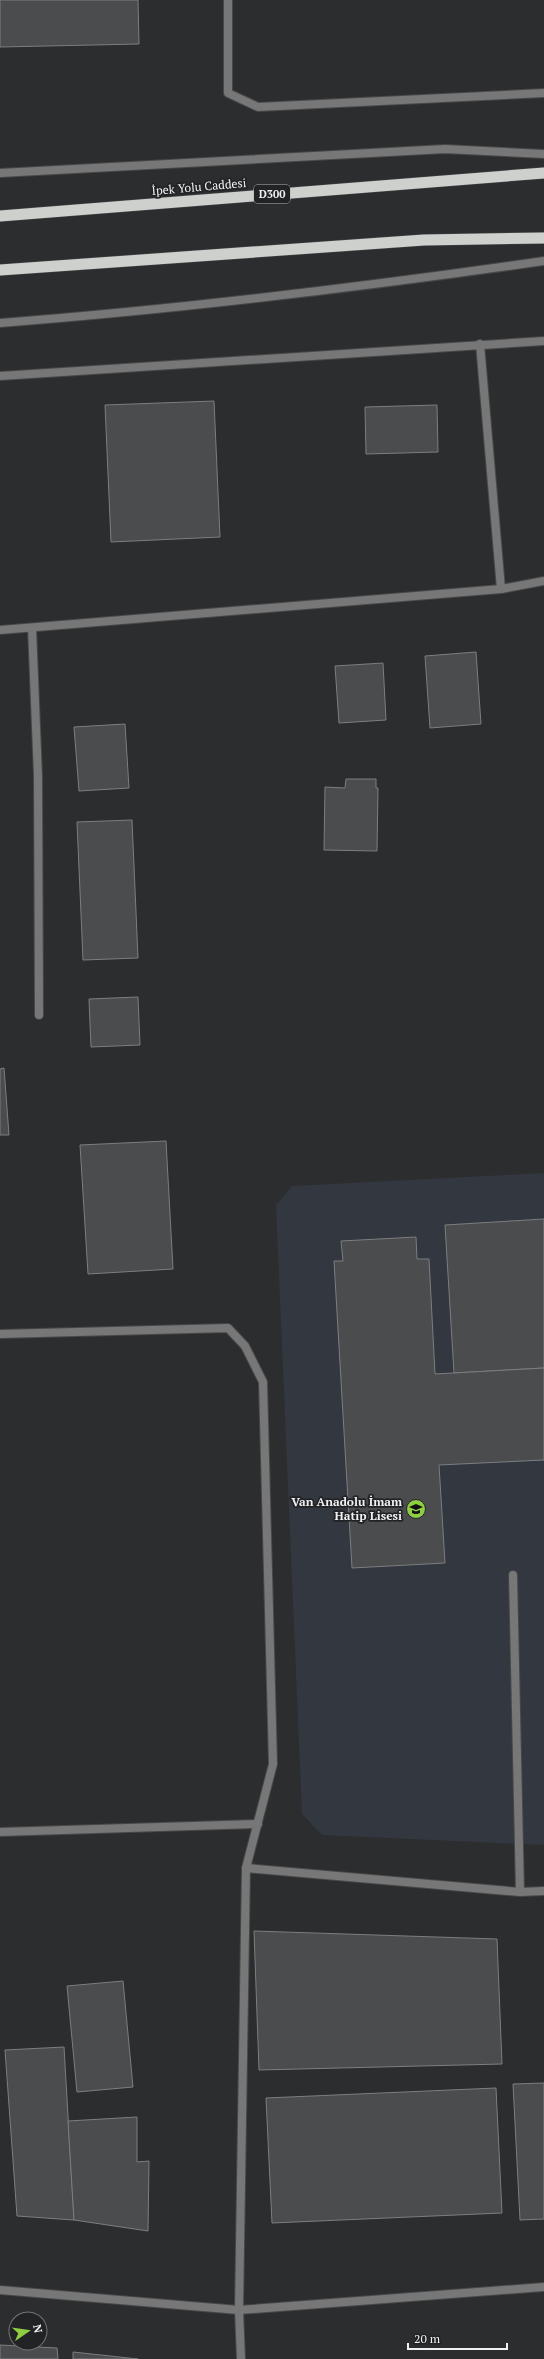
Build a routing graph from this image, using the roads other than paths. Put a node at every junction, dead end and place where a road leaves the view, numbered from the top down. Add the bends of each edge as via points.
1 (228, 0) edge
2 (544, 93) edge
3 (544, 154) edge
4 (0, 173) edge
5 (544, 173) edge
6 (0, 216) edge
7 (544, 238) edge
8 (544, 261) edge
9 (0, 270) edge
10 (0, 323) edge
11 (544, 341) edge
12 (480, 344) junction
13 (0, 376) edge
14 (544, 581) edge
15 (501, 589) junction
16 (32, 628) junction
17 (0, 630) edge
18 (39, 1016) dead end
19 (0, 1334) edge
20 (513, 1575) dead end
21 (258, 1824) junction
22 (0, 1832) edge
23 (246, 1868) junction
24 (544, 1891) edge
25 (520, 1892) junction
26 (544, 2287) edge
27 (0, 2290) edge
28 (239, 2310) junction
29 (241, 2359) edge

1 - 2 street via 228,93 258,107
3 - 4 street via 445,149
5 - 6 highway, İpek Yolu Caddesi / D300
7 - 9 highway via 424,240
8 - 10 street via 354,288 164,309
11 - 12 street
12 - 13 street
12 - 15 street
14 - 15 street
15 - 16 street
16 - 17 street
16 - 18 street via 38,776
19 - 21 street via 228,1328 245,1346 263,1382 273,1764
20 - 25 street
21 - 22 street
21 - 23 street
23 - 25 street
23 - 28 street
24 - 25 street
26 - 28 street
27 - 28 street
28 - 29 street

